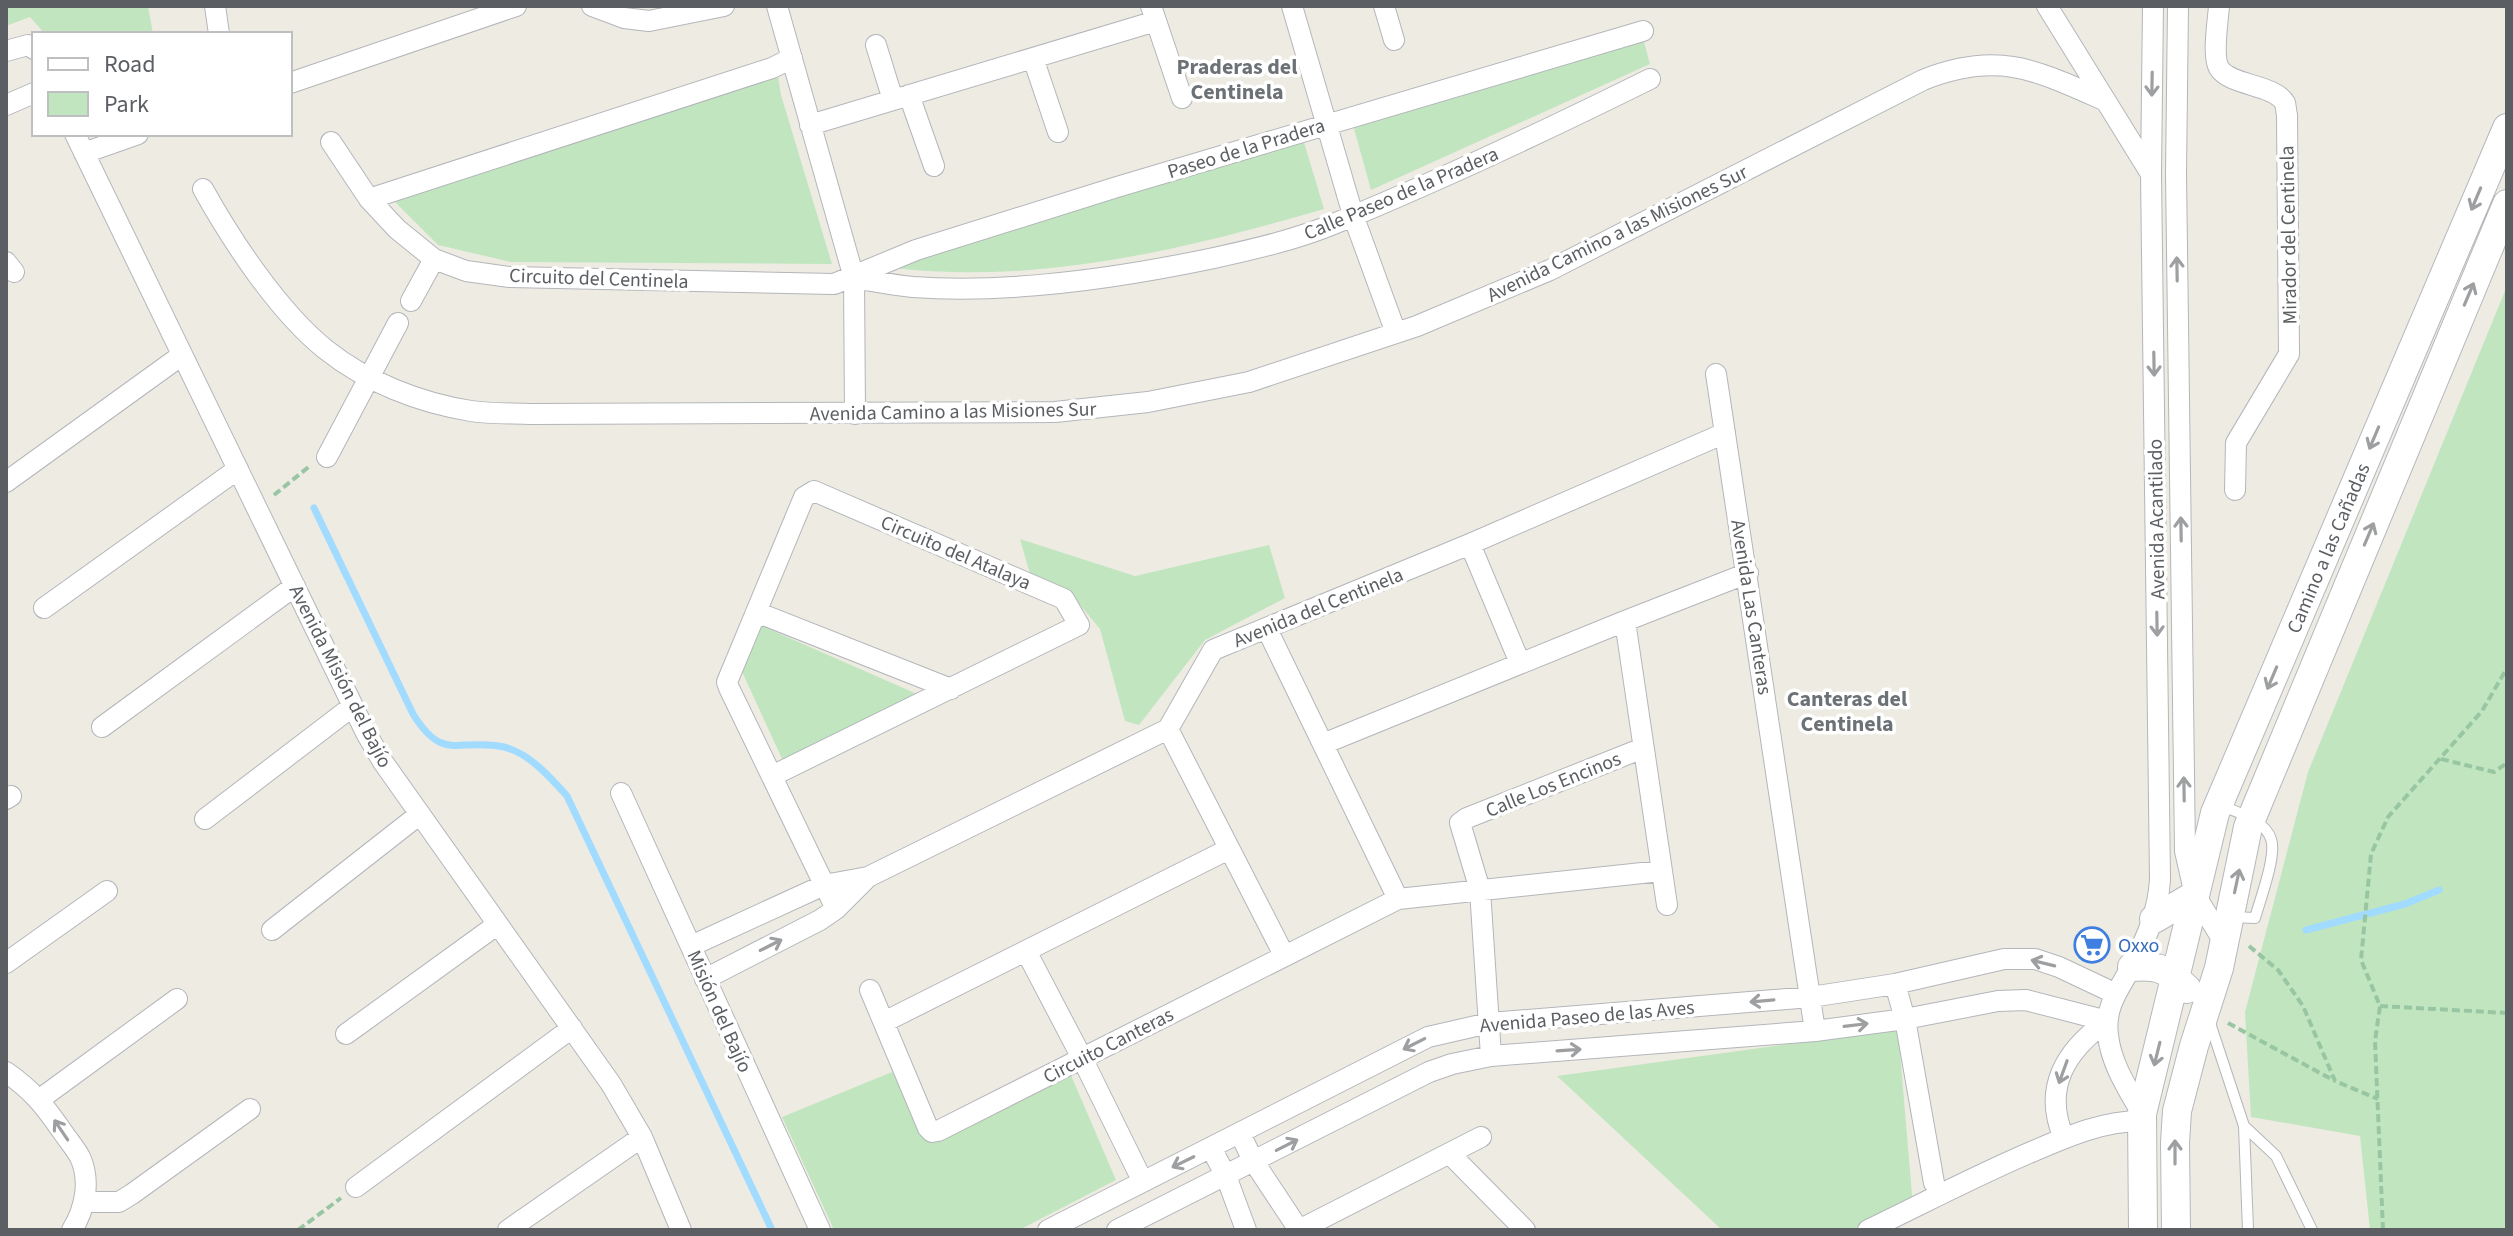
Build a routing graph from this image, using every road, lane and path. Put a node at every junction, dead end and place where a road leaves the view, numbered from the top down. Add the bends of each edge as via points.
1 (215, 6) edge
2 (516, 6) edge
3 (592, 6) edge
4 (724, 6) edge
5 (777, 6) edge
6 (1292, 6) edge
7 (1384, 6) edge
8 (2047, 6) edge
9 (2153, 6) edge
10 (2178, 6) edge
11 (2219, 6) edge
12 (1154, 14) edge
13 (1643, 31) dead end
14 (219, 32) edge
15 (1394, 40) dead end
16 (876, 45) dead end
17 (31, 47) edge
18 (6, 51) edge
19 (792, 58) junction
20 (1033, 58) junction
21 (1650, 79) dead end
22 (292, 82) edge
23 (32, 94) edge
24 (901, 98) junction
25 (1182, 98) dead end
26 (2106, 101) junction
27 (6, 105) edge
28 (810, 125) junction
29 (1326, 125) junction
30 (2507, 128) edge
31 (1058, 132) dead end
32 (76, 136) edge
33 (132, 136) edge
34 (331, 142) dead end
35 (84, 153) junction
36 (934, 166) dead end
37 (2151, 174) junction
38 (2176, 174) junction
39 (203, 189) dead end
40 (369, 199) junction
41 (2507, 204) edge
42 (1353, 215) junction
43 (434, 259) junction
44 (854, 278) junction
45 (411, 301) dead end
46 (398, 323) dead end
47 (1396, 333) junction
48 (182, 355) junction
49 (1716, 374) dead end
50 (368, 377) junction
51 (855, 414) junction
52 (1725, 433) junction
53 (327, 457) joint
54 (238, 469) junction
55 (6, 482) edge
56 (2235, 490) dead end
57 (257, 510) junction
58 (1470, 544) junction
59 (1748, 573) junction
60 (2316, 575) junction
61 (295, 586) junction
62 (2347, 588) junction
63 (44, 608) dead end
64 (756, 612) junction
65 (1625, 621) junction
66 (1267, 629) junction
67 (1520, 663) junction
68 (2507, 668) edge
69 (951, 689) junction
70 (353, 706) junction
71 (102, 727) dead end
72 (1168, 729) junction
73 (1323, 744) junction
74 (1643, 748) junction
75 (2441, 759) junction
76 (2507, 763) edge
77 (772, 776) junction
78 (621, 793) dead end
79 (2218, 804) junction
80 (420, 814) junction
81 (2251, 818) junction
82 (205, 819) dead end
83 (1229, 849) junction
84 (1661, 871) junction
85 (868, 877) junction
86 (824, 885) junction
87 (1480, 890) junction
88 (107, 891) dead end
89 (2195, 895) junction
90 (1398, 899) junction
91 (1667, 905) dead end
92 (836, 909) junction
93 (2154, 919) junction
94 (498, 924) junction
95 (2227, 929) junction
96 (272, 930) dead end
97 (691, 946) junction
98 (1026, 951) junction
99 (1284, 955) junction
100 (6, 963) edge
101 (2132, 967) junction
102 (2176, 978) junction
103 (705, 979) junction
104 (1895, 984) junction
105 (870, 990) dead end
106 (2114, 993) junction
107 (1811, 997) junction
108 (177, 999) dead end
109 (2380, 1006) junction
110 (1679, 1008) junction
111 (2205, 1011) junction
112 (2507, 1013) edge
113 (1905, 1019) junction
114 (2107, 1021) junction
115 (884, 1022) junction
116 (1489, 1023) junction
117 (572, 1028) junction
118 (1815, 1031) junction
119 (346, 1034) dead end
120 (1681, 1041) junction
121 (1491, 1056) junction
122 (1082, 1058) junction
123 (6, 1072) edge
124 (2335, 1081) junction
125 (40, 1099) junction
126 (2378, 1099) junction
127 (250, 1109) dead end
128 (2142, 1118) junction
129 (2244, 1126) junction
130 (1240, 1134) junction
131 (642, 1137) junction
132 (1481, 1137) dead end
133 (2064, 1138) junction
134 (1211, 1148) junction
135 (1450, 1154) junction
136 (1254, 1162) junction
137 (1226, 1176) junction
138 (1143, 1182) junction
139 (1934, 1183) dead end
140 (356, 1187) joint
141 (85, 1202) junction
142 (72, 1230) edge
143 (298, 1230) edge
144 (508, 1230) edge
145 (681, 1230) edge
146 (820, 1230) edge
147 (1048, 1230) edge
148 (1117, 1230) edge
149 (1246, 1230) edge
150 (1299, 1230) edge
151 (1525, 1230) edge
152 (1868, 1230) edge
153 (2143, 1230) edge
154 (2176, 1230) edge
155 (2248, 1230) edge
156 (2312, 1230) edge
157 (2383, 1230) edge

1 - 14 street
2 - 22 street
3 - 4 street via 649,21
5 - 19 street
6 - 29 street
7 - 15 street
8 - 26 street
9 -> 37 street, Avenida Acantilado
10 - 38 street, Avenida Acantilado
11 - 56 street, Mirador del Centinela via 2219,67 2226,75 2277,96 2287,115 2289,354 2236,443
12 - 20 street
12 - 25 street
13 - 29 street, Paseo de la Pradera
16 - 24 street
17 - 18 street
19 - 28 street
19 - 40 street
20 - 24 street
20 - 31 street
21 - 42 street, Calle Paseo de la Pradera via 1529,139
23 - 27 street
24 - 28 street
24 - 36 street
26 - 37 street
26 - 47 street, Avenida Camino a las Misiones Sur via 2057,79 2009,66 1965,66 1944,72 1550,270
28 - 44 street
29 - 42 street
29 - 44 street, Paseo de la Pradera via 916,250
30 -> 60 main road, Camino a las Cañadas
32 - 35 street, Avenida Misión del Bajío
33 - 35 street
34 - 40 street, Circuito del Centinela
35 - 48 street, Avenida Misión del Bajío
37 - 38 street
37 -> 93 street, Avenida Acantilado via 2161,860
89 -> 38 street, Avenida Acantilado via 2185,851
39 - 50 street, Avenida Camino a las Misiones Sur via 223,225 296,321 325,349
40 - 43 street, Circuito del Centinela
62 -> 41 main road, Camino a las Cañadas
42 - 44 street, Calle Paseo de la Pradera via 1264,247 1090,280 913,287
42 - 47 street
43 - 44 street, Circuito del Centinela via 466,271 510,277 834,284
43 - 45 street
44 - 51 street
46 - 50 street
47 - 51 street, Avenida Camino a las Misiones Sur via 1249,382 1148,402 1055,412
48 - 54 street, Avenida Misión del Bajío
48 - 55 street
49 - 52 street, Avenida Las Canteras
50 - 51 street, Avenida Camino a las Misiones Sur via 428,401 473,411
50 - 53 street
52 - 58 street, Avenida del Centinela
52 - 59 street, Avenida Las Canteras
53 - 57 path via 307,467
54 - 57 street, Avenida Misión del Bajío
54 - 63 street
57 - 61 street, Avenida Misión del Bajío
58 - 66 street, Avenida del Centinela
58 - 67 street
59 - 65 street
59 - 107 street, Avenida Las Canteras
60 - 62 main road
60 -> 79 main road, Camino a las Cañadas
61 - 70 street, Avenida Misión del Bajío
61 - 71 street
62 - 81 main road, Camino a las Cañadas
64 - 69 street
64 - 69 street, Circuito del Atalaya via 804,497 814,491 1064,599 1079,625
64 - 77 street, Circuito del Atalaya via 727,682
65 - 67 street
65 - 74 street
66 - 72 street, Avenida del Centinela via 1213,650
66 - 73 street
67 - 73 street
68 - 75 path via 2482,711
69 - 77 street, Circuito del Atalaya
70 - 80 street, Avenida Misión del Bajío via 383,762
70 - 82 street
72 - 83 street
72 - 85 street
73 - 90 street
74 - 84 street
74 - 87 street, Calle Los Encinos via 1460,823
75 - 76 path via 2494,772
75 - 109 path via 2388,817 2371,854 2361,960
77 - 86 street, Circuito del Atalaya
78 - 97 street, Misión del Bajío
79 - 81 lane
79 - 89 main road, Camino a las Cañadas
80 - 94 street, Avenida Misión del Bajío
80 - 96 street
81 - 95 main road, Camino a las Cañadas
83 - 98 street
83 - 99 street
84 - 87 street, Circuito Canteras
84 - 91 street
85 - 86 street
85 - 92 street
86 - 92 street, Circuito del Atalaya
86 - 97 street
87 - 90 street, Circuito Canteras
87 - 116 street, Calle Los Encinos
88 - 100 street
89 - 93 main road
89 - 95 street, Avenida Acantilado
89 - 102 main road, Camino a las Cañadas
90 - 99 street, Circuito Canteras
103 -> 92 street
93 - 101 street, Avenida Acantilado
94 - 117 street, Avenida Misión del Bajío
94 - 119 street
95 - 111 main road, Camino a las Cañadas
95 - 124 path via 2278,970 2303,1006
97 - 103 street, Misión del Bajío
98 - 115 street
98 - 122 street
99 - 122 street, Circuito Canteras
101 - 102 main road via 2163,968
101 - 106 street, Avenida Acantilado
102 - 111 main road
102 -> 128 main road, Camino a las Cañadas
103 - 146 street, Misión del Bajío
106 -> 104 street, Avenida Paseo de las Aves via 2035,959 2004,959
104 - 107 street, Avenida Paseo de las Aves
104 - 113 street
105 - 115 street, Circuito Canteras
106 - 114 street, Avenida Acantilado
107 -> 110 street, Avenida Paseo de las Aves
107 - 118 street, Avenida Las Canteras
108 - 125 street
109 - 112 path
109 - 126 path via 2375,1041
110 - 116 street, Avenida Paseo de las Aves
110 - 120 street
111 - 124 path
111 - 129 lane
154 -> 111 main road, Camino a las Cañadas via 2177,1111
113 - 114 street, Avenida Paseo de las Aves via 2026,1000
118 -> 113 street, Avenida Paseo de las Aves
113 - 139 street
114 - 128 street, Avenida Acantilado via 2114,1062
114 -> 133 street via 2070,1054 2059,1076 2055,1101
115 - 122 street, Circuito Canteras via 932,1132
116 - 121 street, Calle Los Encinos
116 -> 130 street, Avenida Paseo de las Aves via 1428,1037
117 - 131 street, Avenida Misión del Bajío
117 - 140 street
118 - 120 street, Avenida Paseo de las Aves
121 -> 120 street, Avenida Paseo de las Aves
136 -> 121 street, Avenida Paseo de las Aves via 1429,1072
122 - 138 street
123 - 125 street
124 - 126 path
141 -> 125 street via 80,1158
126 - 157 path
127 - 141 street via 119,1202
128 - 133 street
128 - 153 main road, Camino a las Cañadas
129 - 155 lane
129 - 156 lane via 2276,1156
130 - 134 street, Avenida Paseo de las Aves
130 - 136 street
131 - 144 street
131 - 145 street, Avenida Misión del Bajío
132 - 135 street
133 - 152 street
134 - 137 street
134 -> 138 street, Avenida Paseo de las Aves
135 - 150 street
135 - 151 street
136 - 137 street, Avenida Paseo de las Aves
136 - 150 street
137 - 148 street, Avenida Paseo de las Aves
137 - 149 street
138 - 147 street, Avenida Paseo de las Aves
140 - 143 path
141 - 142 street

